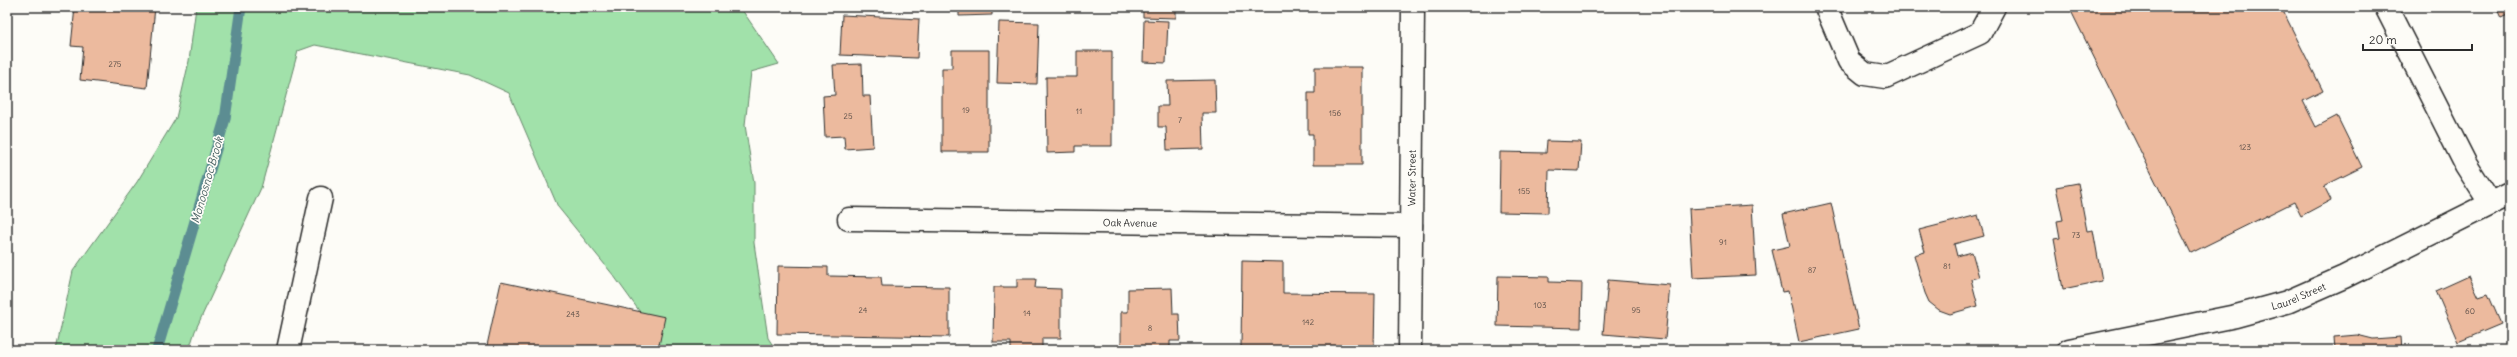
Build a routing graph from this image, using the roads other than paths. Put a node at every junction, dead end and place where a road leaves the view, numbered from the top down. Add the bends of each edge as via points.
1 (1413, 7) edge
2 (1826, 7) edge
3 (1994, 7) edge
4 (2386, 7) edge
5 (2510, 194) edge
6 (321, 198) dead end
7 (2490, 204) junction
8 (849, 219) dead end
9 (1411, 226) junction
10 (288, 350) edge
11 (1410, 350) edge
12 (2069, 350) edge

1 - 9 street, Water Street
2 - 3 street via 1849,61 1865,74 1885,77 1980,33
4 - 7 street via 2466,165
5 - 7 street, Laurel Street
6 - 10 street
7 - 12 street, Laurel Street via 2344,277 2287,302 2236,316
8 - 9 street, Oak Avenue
9 - 11 street, Water Street

